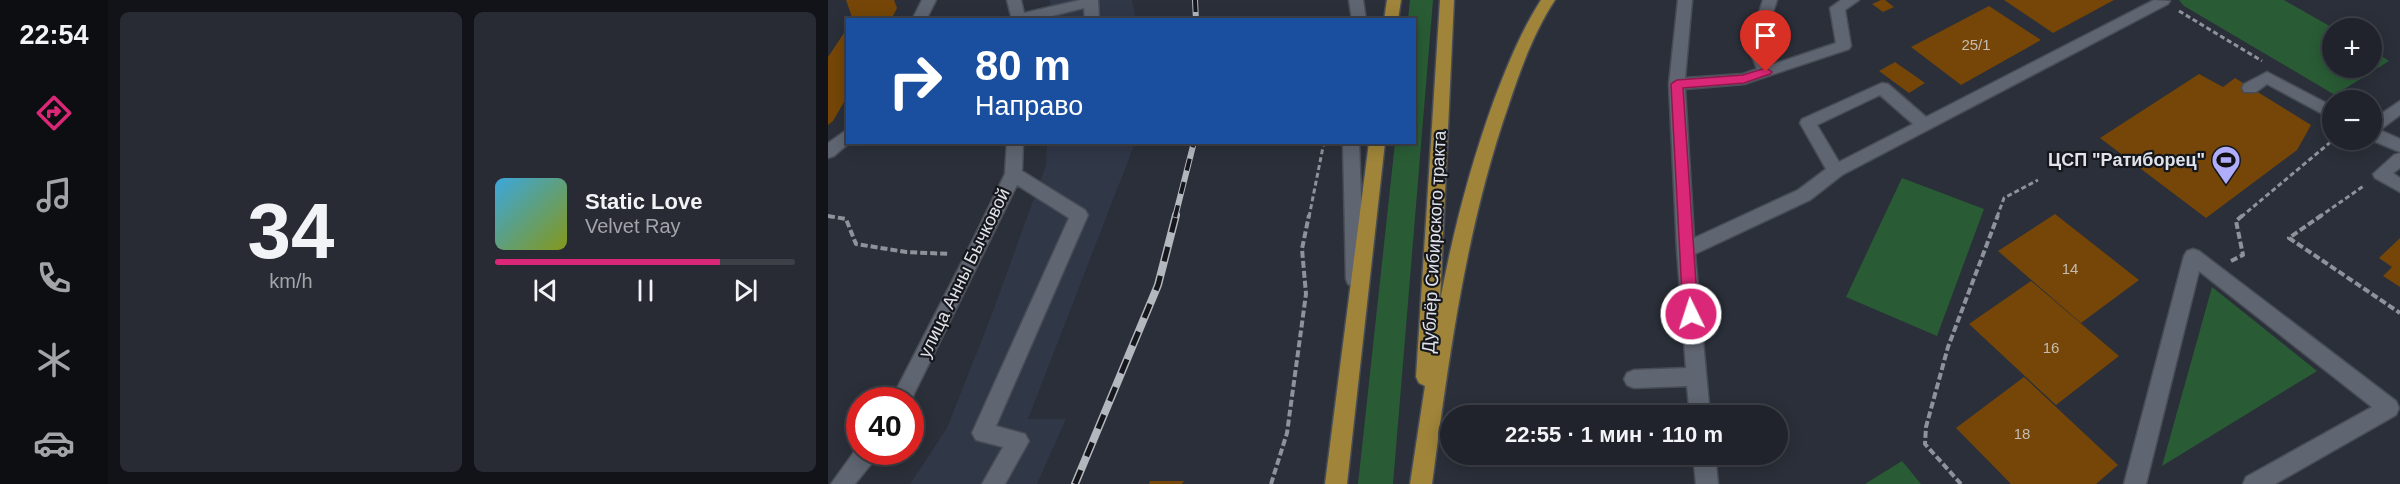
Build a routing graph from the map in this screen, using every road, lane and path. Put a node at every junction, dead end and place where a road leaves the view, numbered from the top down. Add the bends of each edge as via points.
1 (929, 0) edge
2 (1014, 0) edge
3 (1356, 0) edge
4 (1394, 0) edge
5 (1447, 0) edge
6 (1548, 0) edge
7 (1685, 0) edge
8 (1770, 0) edge
9 (1852, 0) edge
10 (1091, 1) edge
11 (2163, 1) edge
12 (1832, 4) edge
13 (920, 18) edge
14 (1019, 18) edge
15 (1023, 18) edge
16 (1092, 18) edge
17 (1359, 18) edge
18 (1391, 18) edge
19 (2263, 61) dead end
20 (1766, 72) junction
21 (1677, 84) junction
22 (2250, 88) dead end
23 (2400, 107) edge
24 (2322, 108) edge
25 (2382, 120) edge
26 (1925, 125) junction
27 (846, 137) edge
28 (2382, 138) edge
29 (1015, 144) edge
30 (1324, 144) edge
31 (1351, 144) edge
32 (1377, 144) edge
33 (2400, 146) edge
34 (2322, 149) edge
35 (828, 152) edge
36 (2400, 159) edge
37 (1836, 171) junction
38 (1013, 174) junction
39 (2381, 174) junction
40 (2038, 180) dead end
41 (2400, 186) edge
42 (828, 216) edge
43 (1686, 250) junction
44 (975, 255) junction
45 (2212, 271) junction
46 (2400, 313) edge
47 (1356, 314) junction
48 (1695, 377) junction
49 (1634, 379) dead end
50 (908, 387) edge
51 (1699, 405) edge
52 (857, 465) edge
53 (1705, 465) edge
54 (842, 484) edge
55 (993, 484) edge
56 (1271, 484) edge
57 (1336, 484) edge
58 (1420, 484) edge
59 (1707, 484) edge
60 (1960, 484) edge
61 (2135, 484) edge
62 (2254, 484) edge

1 - 13 street
2 - 14 street
3 - 17 street
4 - 18 main road
5 - 58 main road, Дублёр Сибирского тракта
6 - 58 main road, Дублёр Сибирского тракта via 1520,54 1488,135 1461,237
7 - 21 street
8 - 20 street via 1755,46
9 - 12 street
10 - 15 street
10 - 16 street
11 - 19 path
11 - 26 street
12 - 20 street via 1844,46
20 - 21 street via 1744,79
21 - 43 street
22 - 24 street via 2266,77
23 - 25 street
26 - 37 street
26 - 37 street via 1882,88 1808,123
27 - 35 street
28 - 33 street
29 - 38 street, улица Анны Бычковой
30 - 56 path via 1302,249 1306,294 1287,433
31 - 47 street
32 - 47 main road
34 - 45 path via 2236,221 2243,255
36 - 39 street
37 - 43 street via 1804,195
38 - 44 street, улица Анны Бычковой
38 - 55 street via 1079,215 983,433 1018,441
39 - 41 street
39 - 46 path via 2289,238
40 - 60 path via 2004,198 1948,347 1926,427 1925,444
42 - 44 path via 846,219 856,244 906,252
43 - 48 street
44 - 50 street, улица Анны Бычковой
45 - 61 street via 2193,256
45 - 62 street via 2389,408
47 - 57 main road
48 - 49 street
48 - 51 street
52 - 54 street
53 - 59 street

